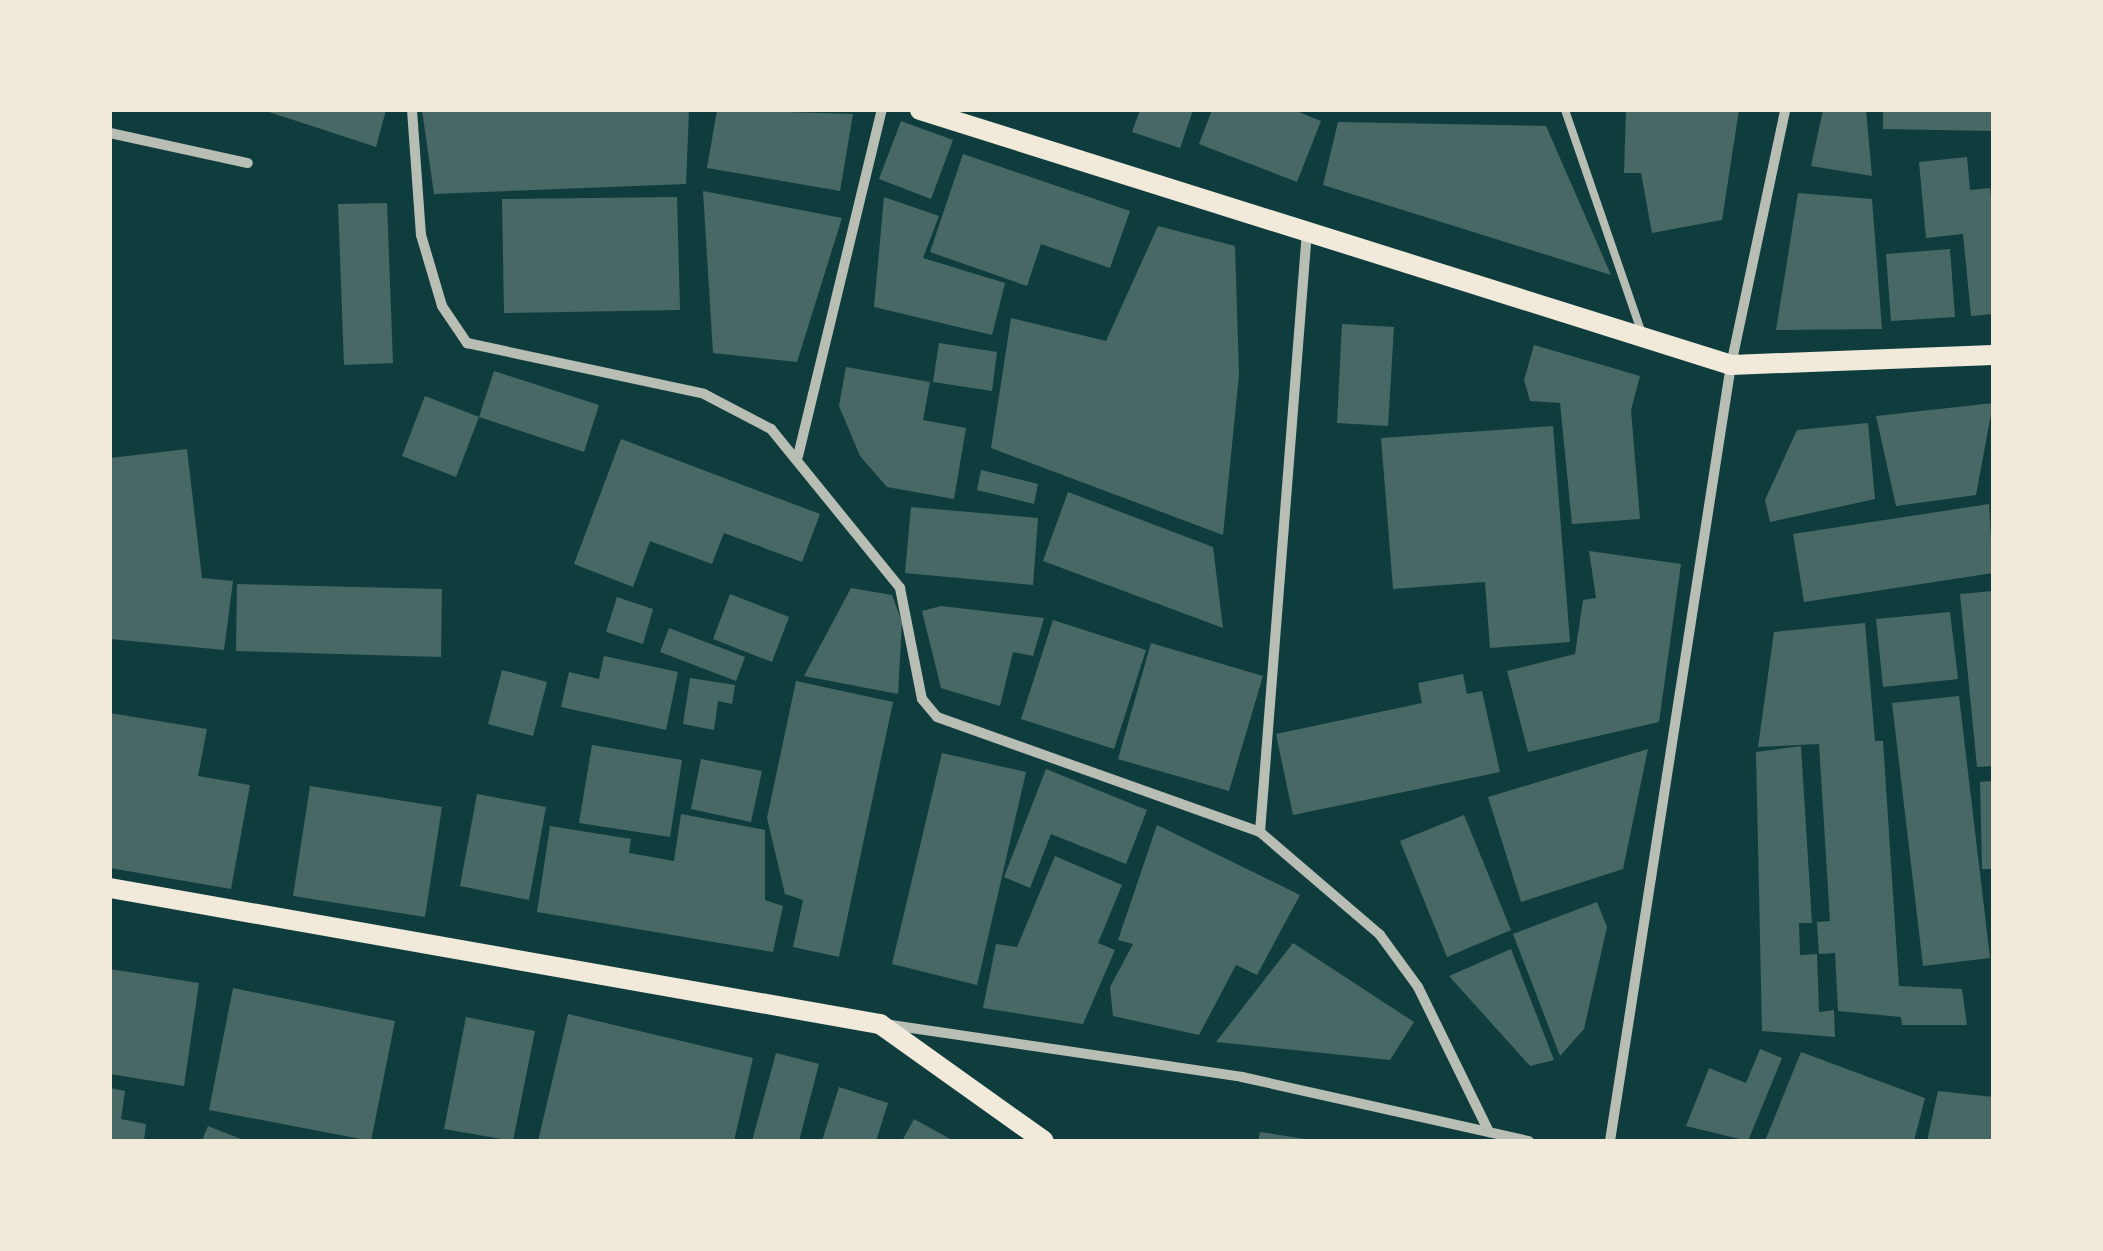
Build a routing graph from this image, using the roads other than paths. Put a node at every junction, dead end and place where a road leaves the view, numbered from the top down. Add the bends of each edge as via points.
1 (412, 110) edge
2 (882, 110) edge
3 (920, 110) edge
4 (1565, 110) edge
5 (1784, 110) edge
6 (110, 133) edge
7 (248, 164) dead end
8 (1308, 232) junction
9 (1643, 338) junction
10 (1993, 355) edge
11 (1731, 365) junction
12 (798, 456) junction
13 (1260, 832) junction
14 (110, 888) edge
15 (880, 1024) junction
16 (1488, 1130) junction
17 (1044, 1141) edge
18 (1529, 1141) edge
19 (1610, 1141) edge

1 - 12 street via 420,234 442,306 468,343 704,394 771,429
2 - 12 street
3 - 8 main road
4 - 9 lane
5 - 11 street
6 - 7 street
8 - 9 main road
8 - 13 street
9 - 11 main road
10 - 11 main road
11 - 19 street
12 - 13 street via 911,609 914,668 936,717
13 - 16 street via 1380,935 1418,987
14 - 15 main road
15 - 16 street via 1242,1077
15 - 17 main road
16 - 18 street

